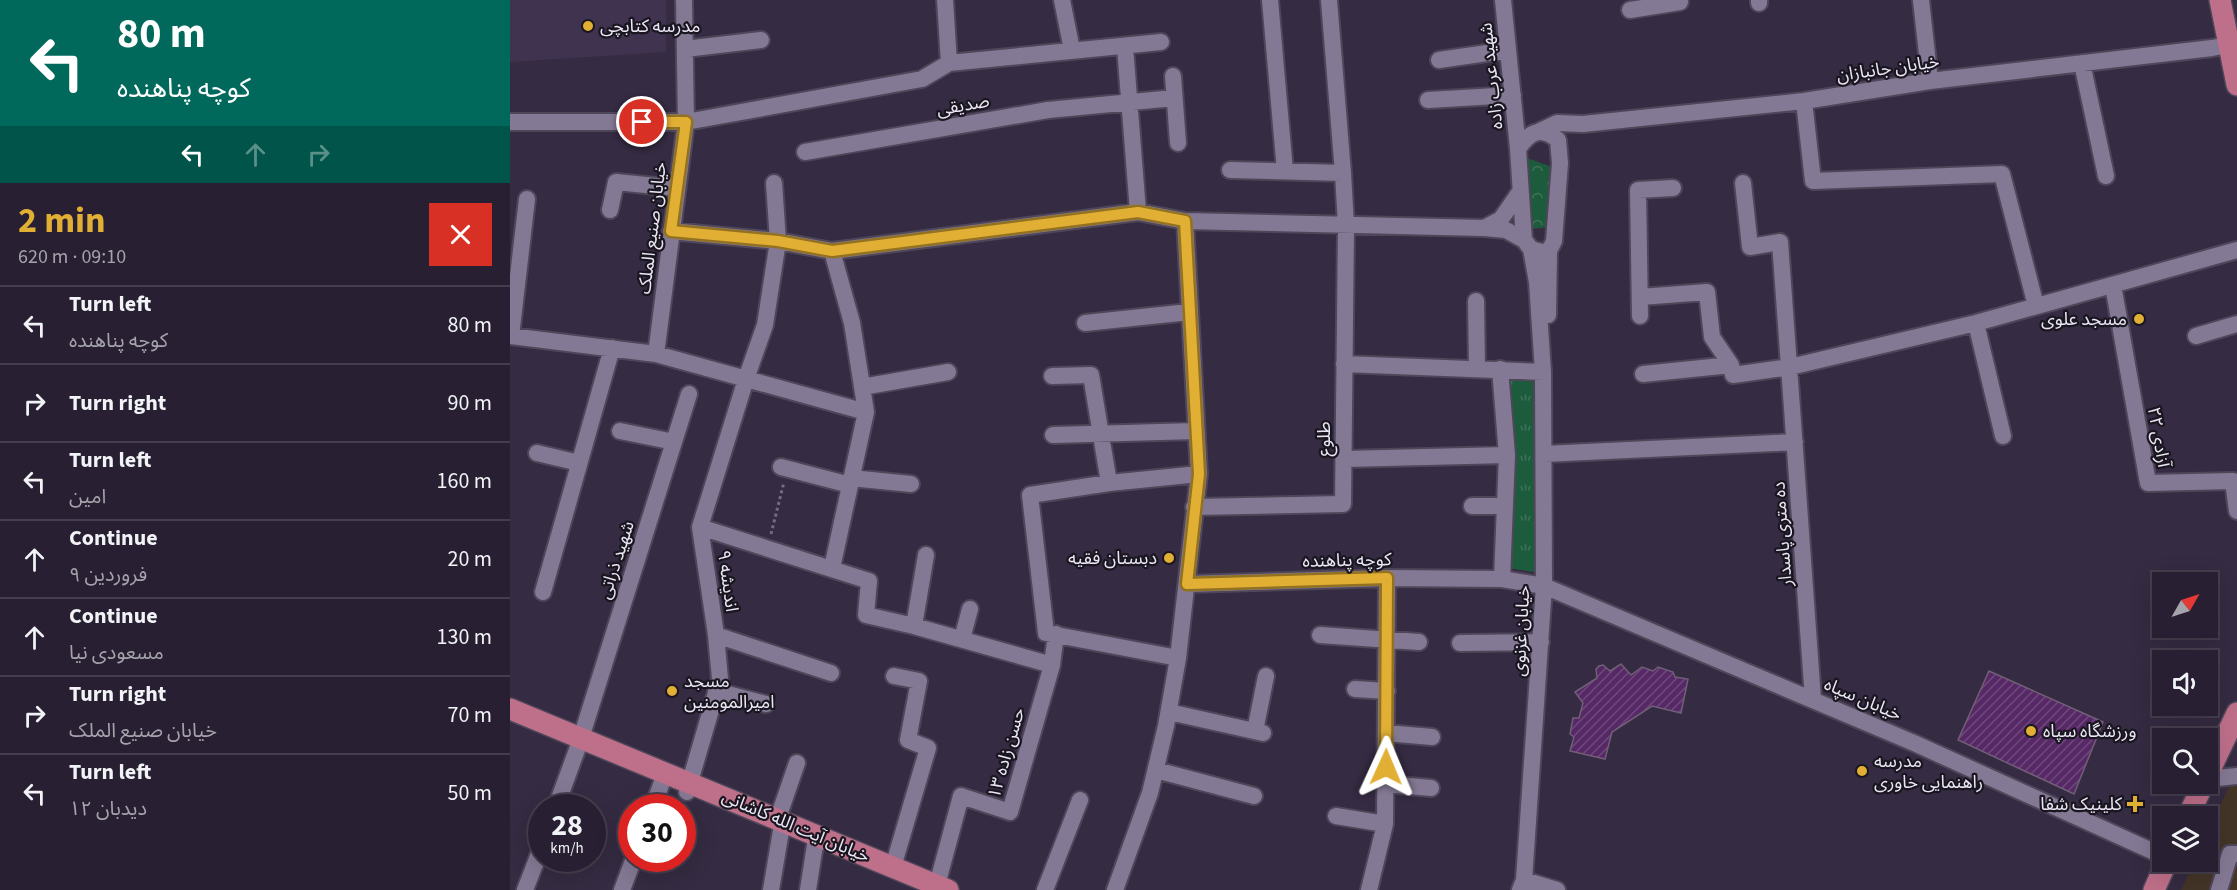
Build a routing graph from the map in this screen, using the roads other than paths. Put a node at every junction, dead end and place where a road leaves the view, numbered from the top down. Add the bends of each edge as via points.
1 (684, 0) edge
2 (945, 0) edge
3 (1062, 0) edge
4 (1270, 0) edge
5 (1329, 0) edge
6 (1503, 0) edge
7 (1921, 0) edge
8 (2220, 0) edge
9 (1680, 5) edge
10 (1630, 10) dead end
11 (761, 40) dead end
12 (1161, 42) dead end
13 (2233, 44) edge
14 (1125, 46) junction
15 (685, 49) junction
16 (1072, 50) junction
17 (1508, 50) junction
18 (1439, 60) dead end
19 (949, 63) junction
20 (2082, 63) junction
21 (1173, 76) dead end
22 (1930, 81) junction
23 (2237, 85) edge
24 (1513, 95) junction
25 (1174, 98) junction
26 (1428, 100) dead end
27 (1804, 100) junction
28 (1129, 104) junction
29 (511, 122) edge
30 (686, 122) junction
31 (1583, 123) junction
32 (1538, 132) junction
33 (1558, 140) junction
34 (1178, 143) dead end
35 (1518, 149) junction
36 (805, 152) dead end
37 (1230, 170) dead end
38 (1285, 171) junction
39 (1343, 173) junction
40 (2106, 176) dead end
41 (774, 183) dead end
42 (1743, 183) dead end
43 (676, 188) junction
44 (1673, 188) dead end
45 (1520, 193) junction
46 (527, 199) dead end
47 (610, 210) dead end
48 (1138, 212) junction
49 (1185, 221) junction
50 (1346, 226) junction
51 (1484, 228) junction
52 (671, 231) junction
53 (778, 241) junction
54 (1528, 244) junction
55 (2237, 250) edge
56 (832, 251) junction
57 (1549, 251) junction
58 (2113, 285) junction
59 (1640, 297) junction
60 (1476, 301) dead end
61 (2036, 306) junction
62 (1190, 312) junction
63 (1641, 316) dead end
64 (1085, 322) dead end
65 (1976, 323) junction
66 (2237, 324) edge
67 (511, 336) edge
68 (2196, 336) dead end
69 (612, 348) junction
70 (656, 354) junction
71 (1344, 364) junction
72 (1731, 365) junction
73 (1790, 367) junction
74 (1477, 368) junction
75 (1500, 369) junction
76 (948, 372) dead end
77 (1543, 372) junction
78 (1643, 374) dead end
79 (1052, 376) dead end
80 (746, 379) junction
81 (862, 387) junction
82 (689, 394) dead end
83 (866, 412) junction
84 (620, 431) dead end
85 (1196, 431) junction
86 (1102, 434) junction
87 (1053, 435) dead end
88 (2003, 436) dead end
89 (674, 442) junction
90 (1795, 442) junction
91 (537, 453) dead end
92 (1545, 454) junction
93 (1507, 455) junction
94 (1344, 459) junction
95 (579, 463) junction
96 (784, 468) road end
97 (1199, 474) junction
98 (851, 482) junction
99 (1109, 483) junction
100 (910, 484) dead end
101 (1472, 506) dead end
102 (1504, 506) junction
103 (1194, 507) junction
104 (2237, 511) edge
105 (700, 527) junction
106 (926, 555) dead end
107 (832, 568) junction
108 (1387, 578) junction
109 (1502, 579) junction
110 (1187, 584) junction
111 (1544, 586) junction
112 (543, 592) dead end
113 (970, 609) dead end
114 (914, 626) junction
115 (1056, 634) junction
116 (716, 635) junction
117 (1320, 635) dead end
118 (962, 639) junction
119 (1387, 639) junction
120 (1419, 642) dead end
121 (1541, 642) junction
122 (1460, 643) dead end
123 (1178, 658) junction
124 (1052, 665) junction
125 (831, 673) dead end
126 (894, 676) dead end
127 (1266, 676) dead end
128 (1354, 689) dead end
129 (716, 691) junction
130 (1387, 691) junction
131 (1813, 699) junction
132 (766, 704) dead end
133 (510, 709) edge
134 (1168, 712) junction
135 (2237, 713) edge
136 (510, 719) edge
137 (1386, 733) junction
138 (1432, 737) dead end
139 (2231, 737) edge
140 (579, 742) junction
141 (2218, 758) edge
142 (797, 763) dead end
143 (1156, 770) junction
144 (2237, 776) edge
145 (2218, 778) edge
146 (662, 782) junction
147 (1386, 784) junction
148 (688, 787) junction
149 (1431, 788) dead end
150 (561, 794) edge
151 (658, 794) edge
152 (1254, 796) dead end
153 (1080, 800) dead end
154 (1336, 816) dead end
155 (779, 824) junction
156 (1385, 824) junction
157 (815, 845) junction
158 (2152, 851) edge
159 (2237, 854) edge
160 (893, 867) junction
161 (532, 872) edge
162 (629, 872) edge
163 (2162, 872) edge
164 (1522, 885) edge
165 (937, 888) edge
166 (525, 890) edge
167 (622, 890) edge
168 (771, 890) edge
169 (808, 890) edge
170 (1045, 890) edge
171 (1115, 890) edge
172 (1370, 890) edge
173 (1557, 890) edge
174 (2154, 890) edge
175 (2219, 890) edge

1 - 15 street, خیابان صنیع الملک
2 - 19 street
3 - 16 street
4 - 38 street
5 - 39 street
6 - 17 street, شهید عرب زاده
7 - 22 street
8 - 13 main road
9 - 10 street
11 - 15 street
12 - 14 street
13 - 20 street, خیابان جانبازان
13 - 23 main road
14 - 16 street
14 - 28 street
15 - 30 street, خیابان صنیع الملک
16 - 19 street
17 - 18 street
17 - 24 street, شهید عرب زاده
19 - 30 street via 922,79
20 - 22 street, خیابان جانبازان
20 - 40 street
21 - 25 street
22 - 27 street, خیابان جانبازان
24 - 26 street
24 - 35 street, شهید عرب زاده
25 - 28 street, صدیقی
25 - 34 street
27 - 31 street, خیابان جانبازان
27 - 61 street via 1813,181 2002,174
28 - 36 street, صدیقی via 1048,110
28 - 48 street
29 - 30 street
30 - 43 street, خیابان صنیع الملک
31 - 32 street via 1557,123
31 - 33 street, خیابان جانبازان
32 - 33 street via 1550,133
32 - 35 street via 1526,137
33 - 57 street via 1554,241
35 - 45 street, شهید عرب زاده
37 - 38 street
38 - 39 street
39 - 50 street, طلوع
41 - 53 street, اندیشه ۹
42 - 73 street, ده متری پاسدار via 1750,247 1780,242
43 - 47 street via 616,182
43 - 52 street, خیابان صنیع الملک
44 - 59 street via 1638,190
45 - 51 street via 1501,219
45 - 54 street, شهید عرب زاده
46 - 67 street
48 - 49 street
48 - 56 street
49 - 50 street
49 - 62 street
50 - 51 street
50 - 71 street, طلوع
51 - 54 street via 1506,230
52 - 53 street
52 - 70 street, خیابان صنیع الملک
53 - 56 street
53 - 80 street, اندیشه ۹ via 765,325
54 - 57 street via 1541,252
54 - 77 street, شهید عرب زاده via 1537,282
55 - 58 street
56 - 81 street via 852,323
57 - 77 street via 1550,302
58 - 61 street
58 - 104 street, آزادی ۲۲ via 2148,483 2233,481
59 - 63 street
59 - 72 street via 1707,292 1712,337
60 - 74 street
61 - 65 street
62 - 64 street
62 - 85 street
65 - 73 street
65 - 88 street
66 - 68 street
67 - 69 street
69 - 70 street
69 - 95 street
70 - 80 street
71 - 74 street
71 - 94 street, طلوع
72 - 73 street via 1733,375
72 - 78 street
73 - 90 street, ده متری پاسدار
74 - 75 street
75 - 77 street
75 - 93 street
76 - 81 street
77 - 92 street, خیابان غزنوی
79 - 86 street via 1091,375
80 - 83 street
80 - 105 street, اندیشه ۹
81 - 83 street
82 - 89 street, شهید ذراتی
83 - 98 street
84 - 89 street
85 - 86 street
85 - 97 street
86 - 87 street
86 - 99 street
89 - 140 street, شهید ذراتی
90 - 92 street
90 - 131 street, ده متری پاسدار
91 - 95 street
92 - 111 street, خیابان غزنوی
93 - 94 street
93 - 102 street
94 - 103 street, طلوع via 1343,504
95 - 112 street
96 - 98 street
97 - 99 street
97 - 103 street
98 - 100 street
98 - 107 street
99 - 115 street via 1030,495 1046,633
101 - 102 street
102 - 109 street
103 - 110 street
105 - 107 street
105 - 116 street, اندیشه ۹
106 - 114 street
107 - 114 street via 869,581 866,615
108 - 109 street, کوچه پناهنده
108 - 110 street, کوچه پناهنده
108 - 119 street
109 - 111 street, کوچه پناهنده
110 - 123 street
111 - 121 street, خیابان غزنوی
111 - 131 street, خیابان سپاه
113 - 118 street
114 - 118 street
115 - 123 street
115 - 124 street, حسن زاده ۱۳
116 - 125 street
116 - 129 street, اندیشه ۹ via 720,679
117 - 119 street
118 - 124 street
119 - 120 street
119 - 130 street
121 - 122 street
121 - 164 street, خیابان غزنوی
123 - 134 street
124 - 165 street, حسن زاده ۱۳ via 1010,812 961,796
126 - 160 street via 919,681 908,740 928,748
127 - 134 street via 1259,732
128 - 130 street
129 - 132 street
129 - 148 street, اندیشه ۹
130 - 137 street
131 - 158 street, خیابان سپاه
133 - 140 main road, خیابان آیت الله کاشانی
134 - 143 street
135 - 139 main road
136 - 140 main road, خیابان آیت الله کاشانی
137 - 138 street
137 - 147 street
139 - 141 main road
140 - 146 main road, خیابان آیت الله کاشانی
140 - 148 main road, خیابان آیت الله کاشانی
140 - 150 street, شهید ذراتی
142 - 155 street
143 - 152 street
143 - 171 street
144 - 145 street
146 - 148 main road, خیابان آیت الله کاشانی
146 - 151 street
147 - 149 street
147 - 156 street
148 - 155 main road, خیابان آیت الله کاشانی
153 - 170 street
154 - 156 street
155 - 157 main road, خیابان آیت الله کاشانی
155 - 160 main road, خیابان آیت الله کاشانی
155 - 168 street
156 - 172 street
157 - 165 main road, خیابان آیت الله کاشانی
157 - 169 street
159 - 175 street via 2230,854
160 - 165 main road, خیابان آیت الله کاشانی
161 - 166 street
162 - 167 street
163 - 174 main road
164 - 173 street

